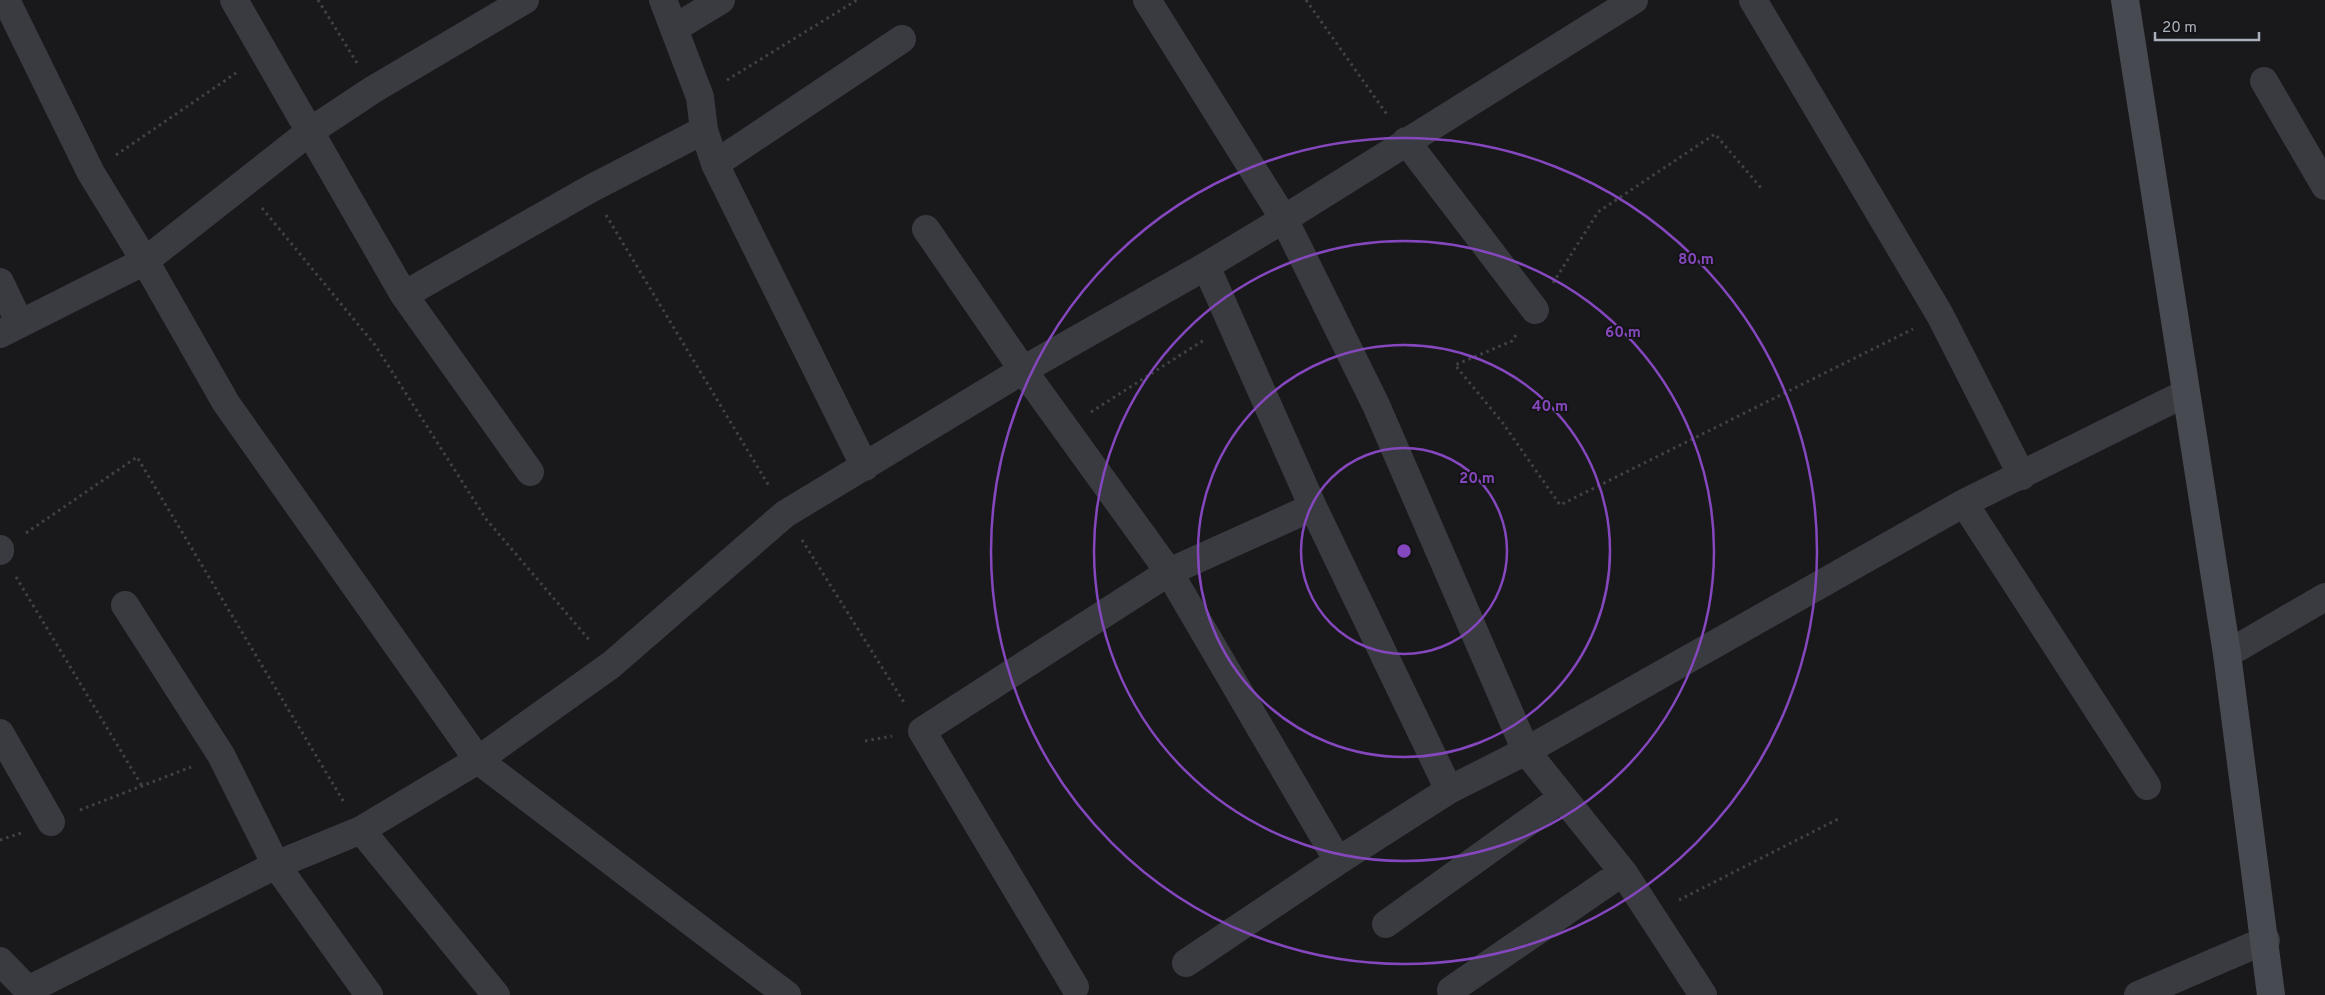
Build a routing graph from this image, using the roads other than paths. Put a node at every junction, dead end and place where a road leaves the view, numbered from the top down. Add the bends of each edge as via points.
1 (6, 0) edge
2 (234, 0) edge
3 (525, 0) edge
4 (663, 0) edge
5 (721, 0) edge
6 (1146, 0) edge
7 (1634, 0) edge
8 (1753, 0) edge
9 (2125, 0) edge
10 (675, 28) junction
11 (902, 39) dead end
12 (2264, 81) dead end
13 (704, 130) junction
14 (309, 132) junction
15 (1406, 141) junction
16 (715, 164) junction
17 (2325, 186) edge
18 (1284, 219) junction
19 (926, 229) dead end
20 (145, 261) junction
21 (1206, 266) junction
22 (0, 282) edge
23 (404, 295) junction
24 (1535, 310) road end
25 (10, 329) edge
26 (1023, 370) junction
27 (2186, 393) junction
28 (865, 467) junction
29 (530, 472) dead end
30 (2022, 476) junction
31 (1964, 503) junction
32 (1313, 507) junction
33 (1169, 572) junction
34 (2325, 597) edge
35 (125, 605) dead end
36 (2227, 654) junction
37 (0, 733) edge
38 (1526, 751) junction
39 (478, 760) junction
40 (2147, 786) dead end
41 (1449, 790) junction
42 (1563, 797) junction
43 (51, 822) road end
44 (361, 830) junction
45 (1338, 860) junction
46 (276, 865) junction
47 (1623, 872) junction
48 (1386, 924) dead end
49 (2266, 940) junction
50 (0, 961) edge
51 (1186, 963) dead end
52 (1075, 987) dead end
53 (1451, 990) dead end
54 (370, 995) edge
55 (496, 995) edge
56 (787, 995) edge
57 (1703, 995) edge
58 (2138, 995) edge
59 (2271, 995) edge

1 - 20 street via 91,173
2 - 14 street
3 - 14 street via 374,89
4 - 10 street
5 - 10 street
6 - 18 street
7 - 15 street
8 - 30 street via 1940,315
9 - 27 street
10 - 13 street via 700,97
11 - 16 street
12 - 17 street
13 - 16 street
13 - 23 street via 590,189
14 - 20 street
14 - 23 street
15 - 18 street
15 - 24 street
16 - 28 street
18 - 21 street
18 - 38 street via 1376,405
19 - 26 street
20 - 25 street
20 - 39 street via 226,403
21 - 26 street
21 - 32 street
22 - 25 street
23 - 29 street
26 - 28 street
26 - 33 street
27 - 30 street
27 - 36 street
28 - 39 street via 785,514 611,665
30 - 31 street
31 - 38 street
31 - 40 street
32 - 33 street
32 - 41 street
33 - 45 street
33 - 52 street via 922,731
34 - 36 street
35 - 46 street via 221,755
36 - 49 street
37 - 43 street
38 - 41 street
38 - 42 street
39 - 44 street
39 - 56 street
41 - 45 street
42 - 47 street
42 - 48 street
44 - 46 street
44 - 55 street
45 - 51 street
46 - 50 street via 28,990
46 - 54 street
47 - 53 street
47 - 57 street
49 - 58 street
49 - 59 street

